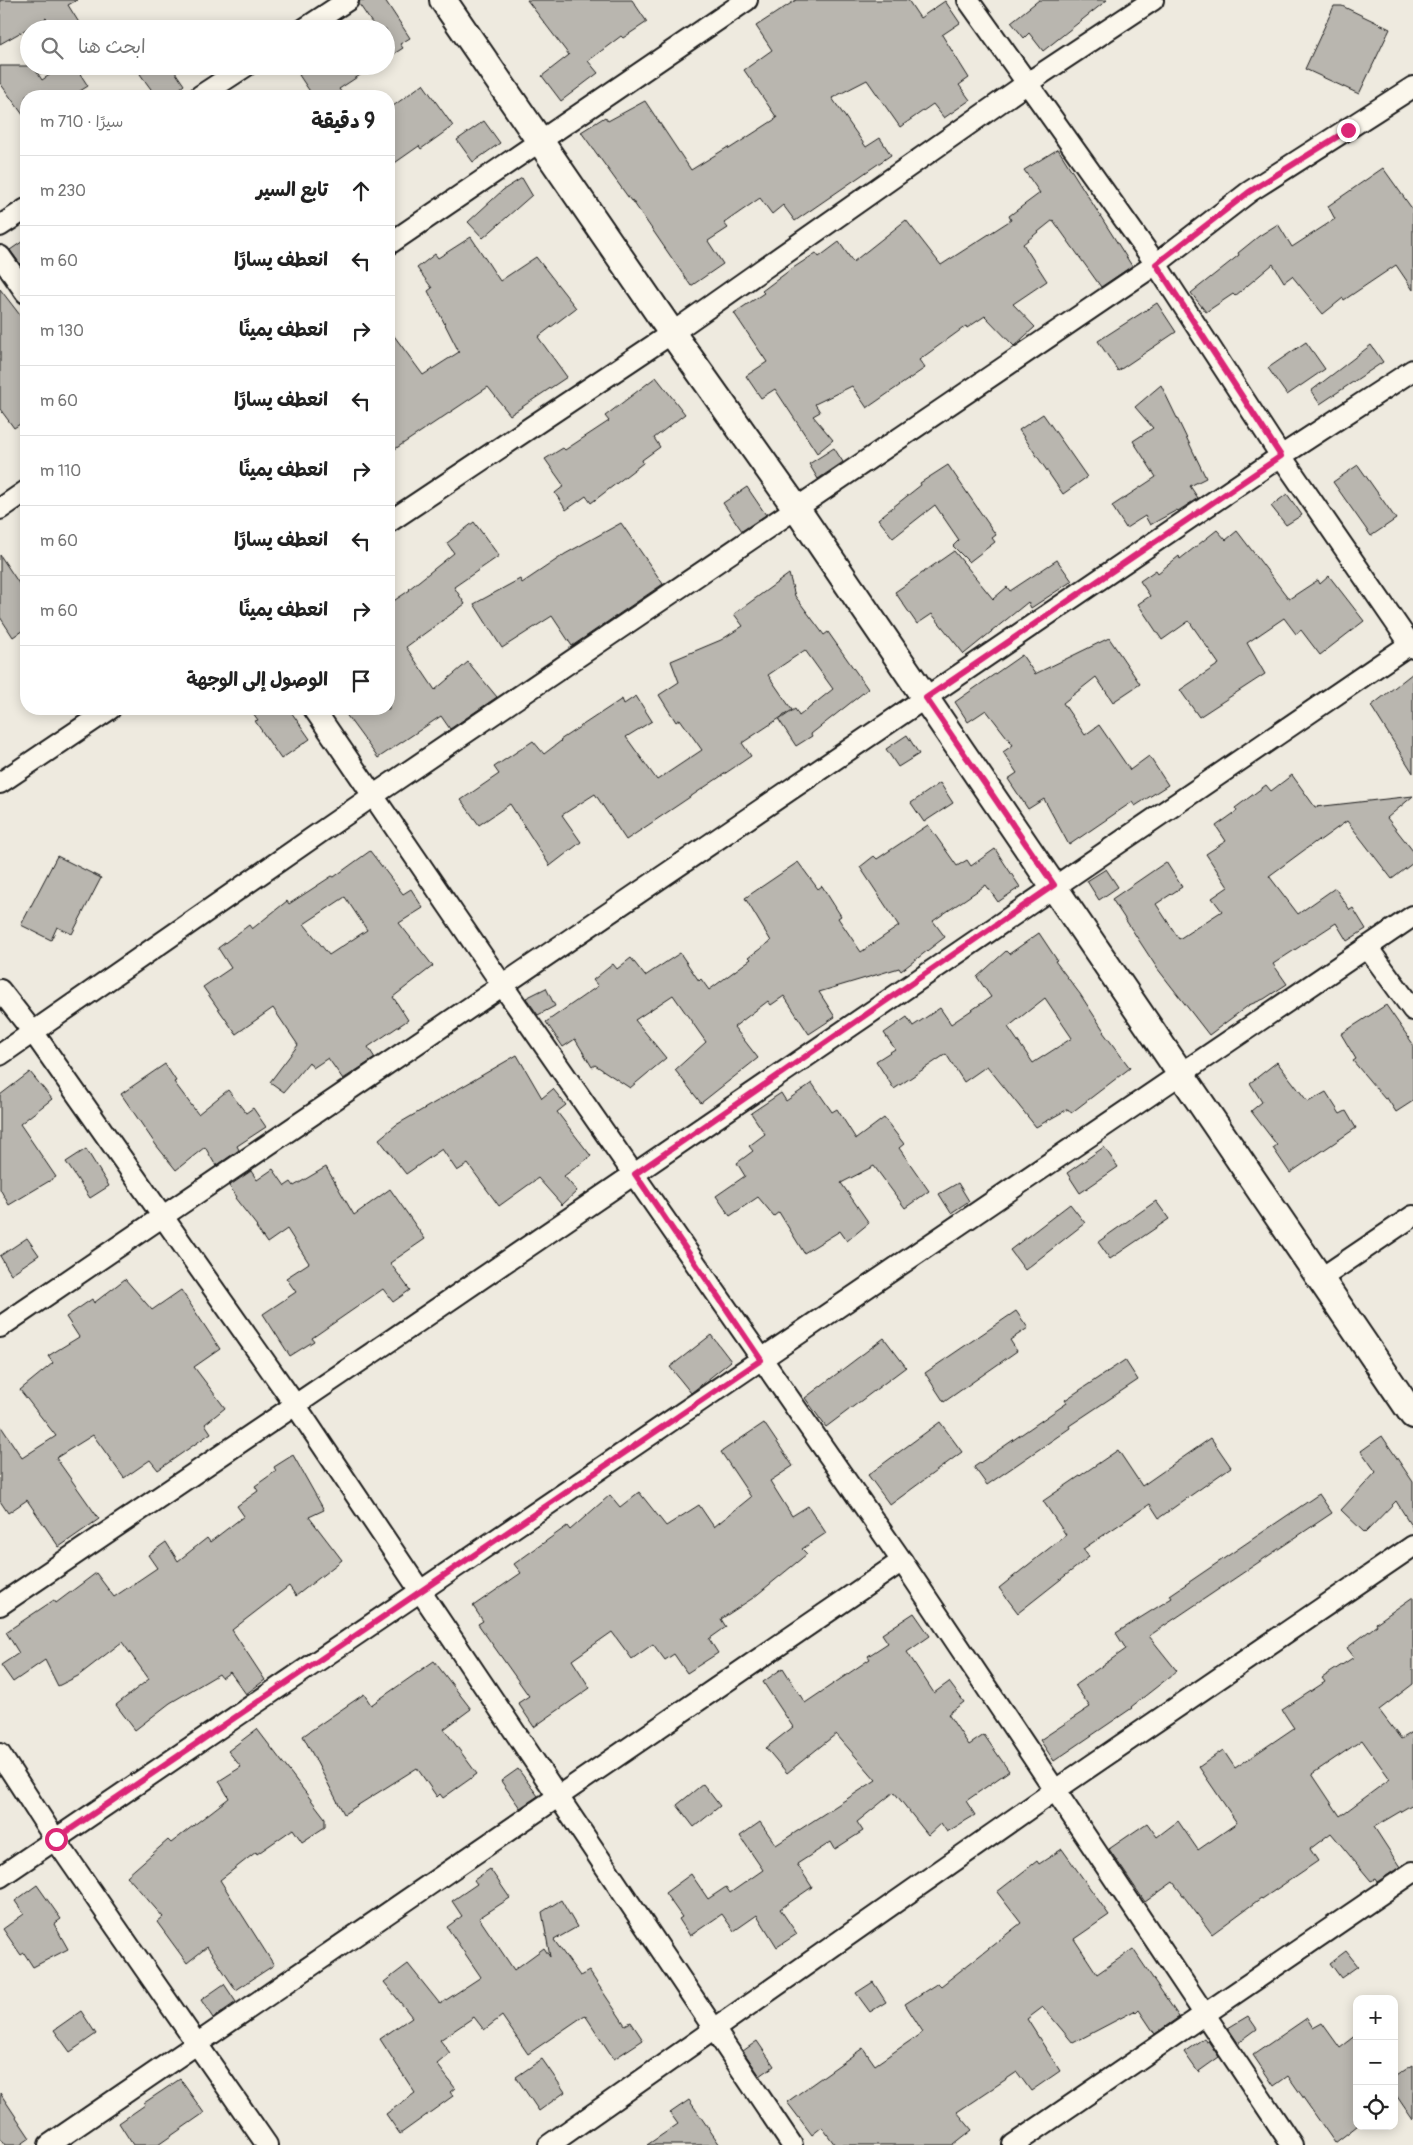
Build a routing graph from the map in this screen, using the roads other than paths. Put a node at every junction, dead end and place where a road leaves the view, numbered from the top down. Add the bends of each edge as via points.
1 (348, 0) edge
2 (443, 0) edge
3 (747, 0) edge
4 (968, 0) edge
5 (1153, 0) edge
6 (318, 20) edge
7 (232, 75) edge
8 (1026, 84) junction
9 (1413, 87) edge
10 (209, 90) edge
11 (541, 142) junction
12 (20, 213) edge
13 (0, 226) edge
14 (395, 240) edge
15 (0, 256) edge
16 (1156, 264) junction
17 (20, 284) edge
18 (672, 333) junction
19 (1413, 370) edge
20 (1281, 456) junction
21 (20, 495) edge
22 (796, 508) junction
23 (0, 509) edge
24 (395, 518) edge
25 (1412, 644) edge
26 (926, 698) junction
27 (101, 715) edge
28 (318, 715) edge
29 (0, 783) edge
30 (374, 795) junction
31 (1054, 885) junction
32 (1413, 916) edge
33 (1367, 947) junction
34 (502, 986) junction
35 (0, 990) edge
36 (1413, 1010) edge
37 (33, 1032) junction
38 (0, 1055) edge
39 (1181, 1074) junction
40 (635, 1174) junction
41 (1413, 1216) edge
42 (161, 1217) junction
43 (1320, 1279) junction
44 (0, 1327) edge
45 (761, 1360) junction
46 (296, 1406) junction
47 (1413, 1415) edge
48 (1413, 1546) edge
49 (902, 1561) junction
50 (422, 1591) junction
51 (0, 1605) edge
52 (0, 1754) edge
53 (1054, 1791) junction
54 (558, 1795) junction
55 (56, 1839) junction
56 (1413, 1872) edge
57 (0, 1877) edge
58 (1204, 2014) junction
59 (714, 2030) junction
60 (198, 2042) junction
61 (49, 2145) edge
62 (267, 2145) edge
63 (549, 2145) edge
64 (792, 2145) edge
65 (1013, 2145) edge
66 (1292, 2145) edge

1 - 6 street
2 - 11 street
3 - 11 street
4 - 8 street
5 - 8 street
7 - 10 street
8 - 16 street
8 - 18 street
9 - 16 street via 1249,192
11 - 14 street
11 - 18 street
12 - 13 street
15 - 17 street
16 - 20 street
16 - 22 street
18 - 22 street
18 - 24 street
19 - 20 street
20 - 25 street
20 - 26 street
21 - 23 street
22 - 26 street
22 - 30 street
25 - 31 street
26 - 31 street
26 - 34 street
27 - 29 street
28 - 30 street
30 - 34 street
30 - 37 street
31 - 39 street
31 - 40 street
32 - 33 street
33 - 36 street
33 - 39 street
34 - 40 street
34 - 42 street
35 - 37 street
37 - 38 street
37 - 42 street
39 - 43 street
39 - 45 street
40 - 45 street
40 - 46 street
41 - 43 street
42 - 44 street
42 - 46 street
43 - 47 street
45 - 49 street
45 - 50 street
46 - 50 street
46 - 51 street
48 - 53 street
49 - 53 street
49 - 54 street
50 - 54 street
50 - 55 street
52 - 55 street
53 - 58 street
53 - 59 street
54 - 59 street
54 - 60 street
55 - 57 street
55 - 60 street
56 - 58 street
58 - 65 street
58 - 66 street
59 - 63 street
59 - 64 street
60 - 61 street
60 - 62 street

